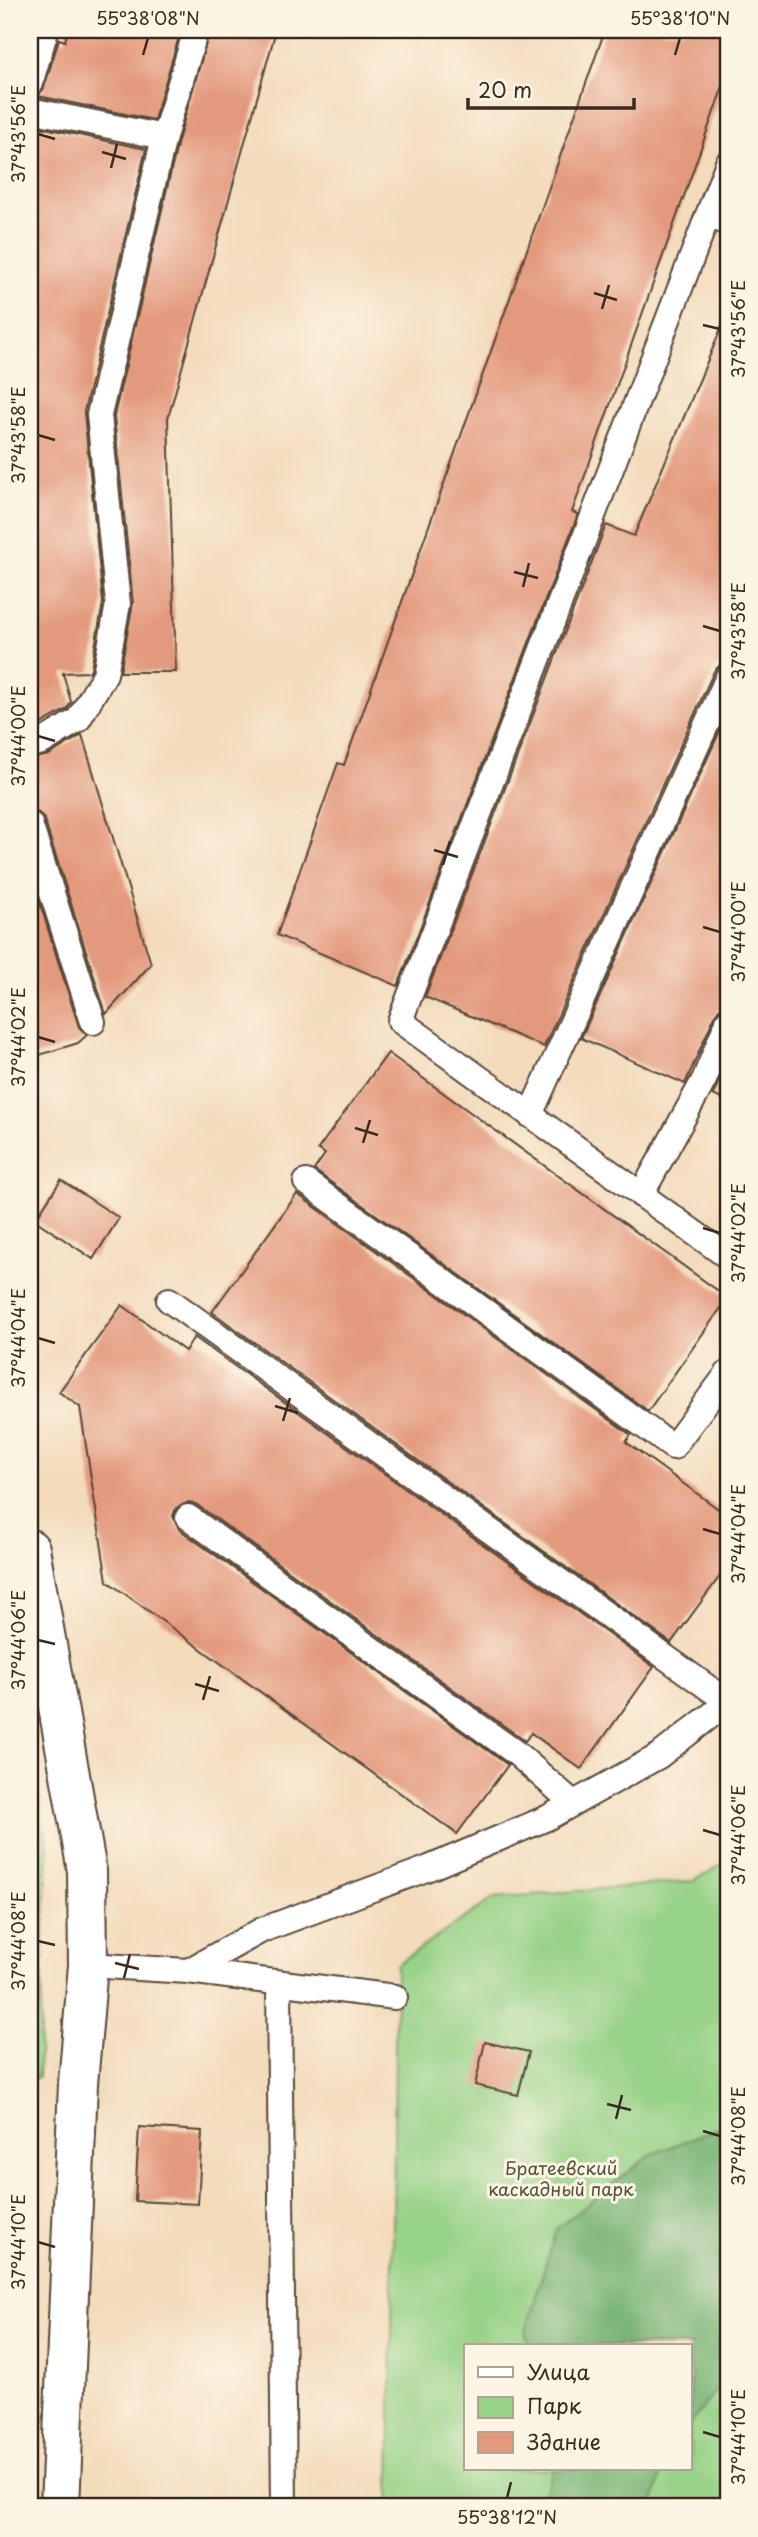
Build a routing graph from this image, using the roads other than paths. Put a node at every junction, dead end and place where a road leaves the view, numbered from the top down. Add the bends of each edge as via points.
1 (46, 30) edge
2 (196, 30) edge
3 (30, 84) edge
4 (30, 110) edge
5 (164, 137) junction
6 (728, 163) edge
7 (718, 219) edge
8 (728, 677) edge
9 (30, 744) edge
10 (30, 824) edge
11 (728, 1021) edge
12 (93, 1022) dead end
13 (530, 1115) junction
14 (306, 1182) dead end
15 (641, 1195) junction
16 (728, 1257) edge
17 (169, 1300) dead end
18 (728, 1373) edge
19 (188, 1517) dead end
20 (30, 1549) edge
21 (728, 1702) edge
22 (573, 1803) junction
23 (88, 1965) junction
24 (188, 1971) junction
25 (279, 1983) junction
26 (395, 1997) dead end
27 (60, 2507) edge
28 (284, 2507) edge

1 - 3 lane
2 - 5 lane
4 - 5 lane
5 - 9 lane via 99,415 118,604 104,674 78,720
6 - 7 lane
7 - 13 lane via 400,1021
8 - 13 lane
10 - 12 lane
11 - 15 lane via 704,1080
13 - 15 lane
14 - 18 lane via 673,1447
15 - 16 lane
17 - 21 lane
19 - 22 lane via 516,1753
20 - 23 street via 87,1871
21 - 22 lane via 659,1756
22 - 24 lane via 429,1868 262,1930
23 - 24 lane
23 - 27 street via 78,2084
24 - 25 lane
25 - 26 lane
25 - 28 lane

